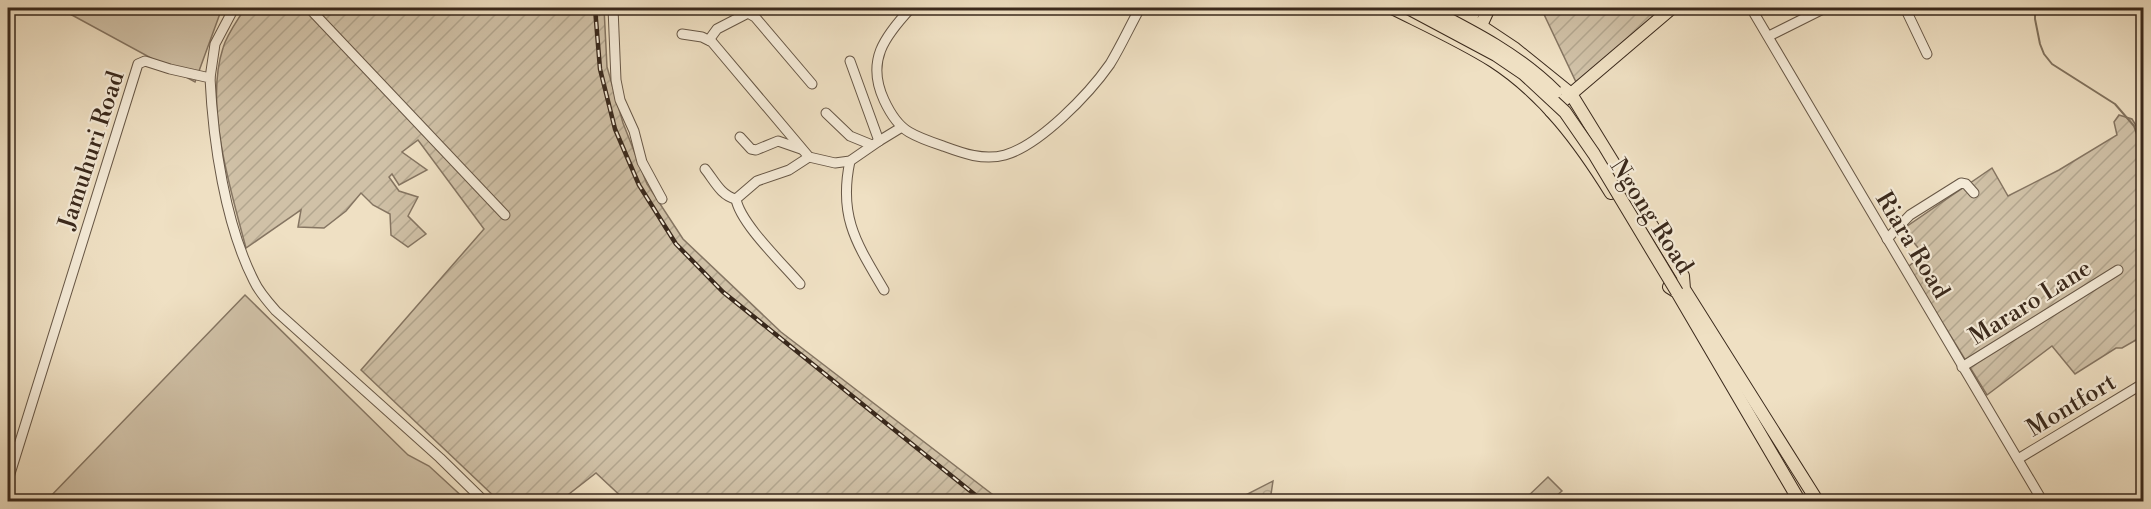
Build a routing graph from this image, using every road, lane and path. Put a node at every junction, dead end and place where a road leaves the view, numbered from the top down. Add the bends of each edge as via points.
1 (234, 8) edge
2 (309, 8) edge
3 (613, 8) edge
4 (738, 8) edge
5 (911, 8) edge
6 (1140, 8) edge
7 (1392, 8) edge
8 (1408, 8) edge
9 (1427, 8) edge
10 (1444, 8) edge
11 (1476, 8) edge
12 (1489, 8) edge
13 (1672, 8) edge
14 (1751, 8) edge
15 (1825, 8) edge
16 (1905, 8) edge
17 (748, 13) junction
18 (1475, 23) junction
19 (682, 33) dead end
20 (1769, 36) junction
21 (1459, 38) junction
22 (710, 40) junction
23 (1472, 45) junction
24 (1927, 54) dead end
25 (850, 61) dead end
26 (210, 78) junction
27 (812, 84) dead end
28 (1571, 94) junction
29 (1551, 111) junction
30 (826, 113) dead end
31 (902, 127) junction
32 (740, 137) dead end
33 (876, 143) junction
34 (806, 153) junction
35 (850, 161) junction
36 (705, 169) dead end
37 (1974, 193) dead end
38 (662, 199) dead end
39 (736, 199) junction
40 (505, 214) dead end
41 (1887, 239) junction
42 (2118, 270) dead end
43 (800, 284) dead end
44 (885, 290) dead end
45 (1681, 291) junction
46 (1962, 367) junction
47 (2144, 383) edge
48 (2018, 459) junction
49 (8, 480) edge
50 (485, 501) edge
51 (1800, 501) edge
52 (1818, 501) edge
53 (2043, 501) edge

1 - 26 street via 215,44
2 - 40 street
3 - 38 street via 620,100 642,162
4 - 17 street
5 - 31 street via 890,32 875,68 880,90
6 - 31 street via 1103,72 1062,119 1015,151 987,158 972,155 918,137
7 - 21 main road, Ngong Road
8 - 21 main road, Ngong Road, bridge
9 - 45 main road, Ngong Road, bridge via 1507,51 1572,108
10 - 18 main road, Ngong Road
11 - 18 main road
12 - 18 main road
13 - 28 main road
14 - 20 street, Riara Road
15 - 20 street
16 - 24 street
17 - 22 street via 717,29
17 - 27 street
18 - 21 main road
18 - 23 main road
18 - 28 main road, Ngong Road via 1514,48
19 - 22 street
20 - 41 street, Riara Road
21 - 23 main road, Ngong Road, bridge
22 - 34 street
23 - 29 main road, Ngong Road
23 - 45 main road, Ngong Road, bridge via 1524,74 1565,112
25 - 33 street
26 - 49 street, Jamuhuri Road via 148,61 138,64
26 - 50 street via 228,205 255,284 276,311
28 - 29 main road
28 - 45 main road, Ngong Road via 1683,276
29 - 45 main road, Ngong Road via 1588,157 1667,286
30 - 33 street via 850,136
31 - 33 street
32 - 34 street via 751,149 778,141
33 - 35 street
34 - 35 street via 835,163
34 - 39 street via 789,170 757,181
35 - 44 street via 845,189 848,219
36 - 39 street via 722,192
37 - 41 street via 1961,183 1910,214
39 - 43 street via 748,224
41 - 46 street, Riara Road
42 - 46 street, Mararo Lane
45 - 51 main road
45 - 52 main road, Ngong Road
46 - 48 street, Riara Road
47 - 48 street, Montfort
48 - 53 street, Riara Road

